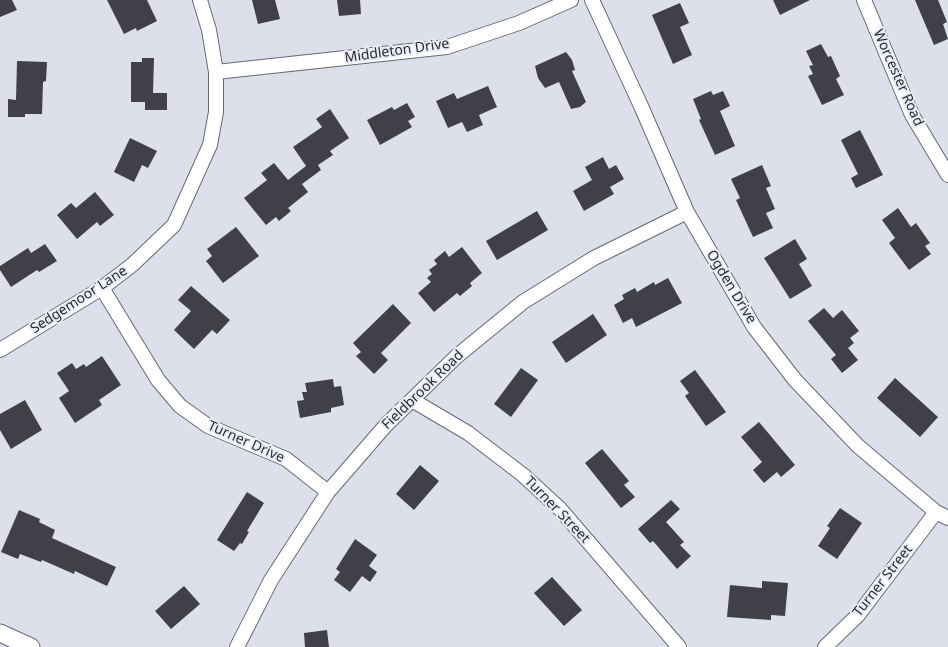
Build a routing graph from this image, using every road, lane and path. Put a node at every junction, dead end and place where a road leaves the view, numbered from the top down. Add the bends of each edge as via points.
1 (200, 0) edge
2 (571, 0) edge
3 (592, 0) edge
4 (864, 0) edge
5 (216, 72) junction
6 (948, 175) edge
7 (687, 212) junction
8 (102, 288) junction
9 (0, 350) edge
10 (412, 400) junction
11 (328, 492) junction
12 (942, 515) edge
13 (0, 633) edge
14 (31, 647) edge
15 (237, 647) edge
16 (679, 647) edge
17 (825, 647) edge

1 - 5 street, Sedgemoor Lane via 210,30
2 - 5 street, Middleton Drive via 519,23 447,47
3 - 7 street, Ogden Drive
4 - 6 street, Worcester Road via 912,115
5 - 8 street, Sedgemoor Lane via 216,112 210,145 174,225 132,266
7 - 10 street, Fieldbrook Road via 594,258 523,302 457,356
7 - 12 street, Ogden Drive via 754,327 795,380 858,446
8 - 9 street, Sedgemoor Lane
8 - 11 street, Turner Drive via 158,380 180,406 208,426 286,459
10 - 11 street, Fieldbrook Road via 386,425
10 - 16 street, Turner Street via 468,433 523,475 560,509
11 - 15 street, Fieldbrook Road via 272,580
12 - 17 street, Turner Street via 858,615
13 - 14 street

